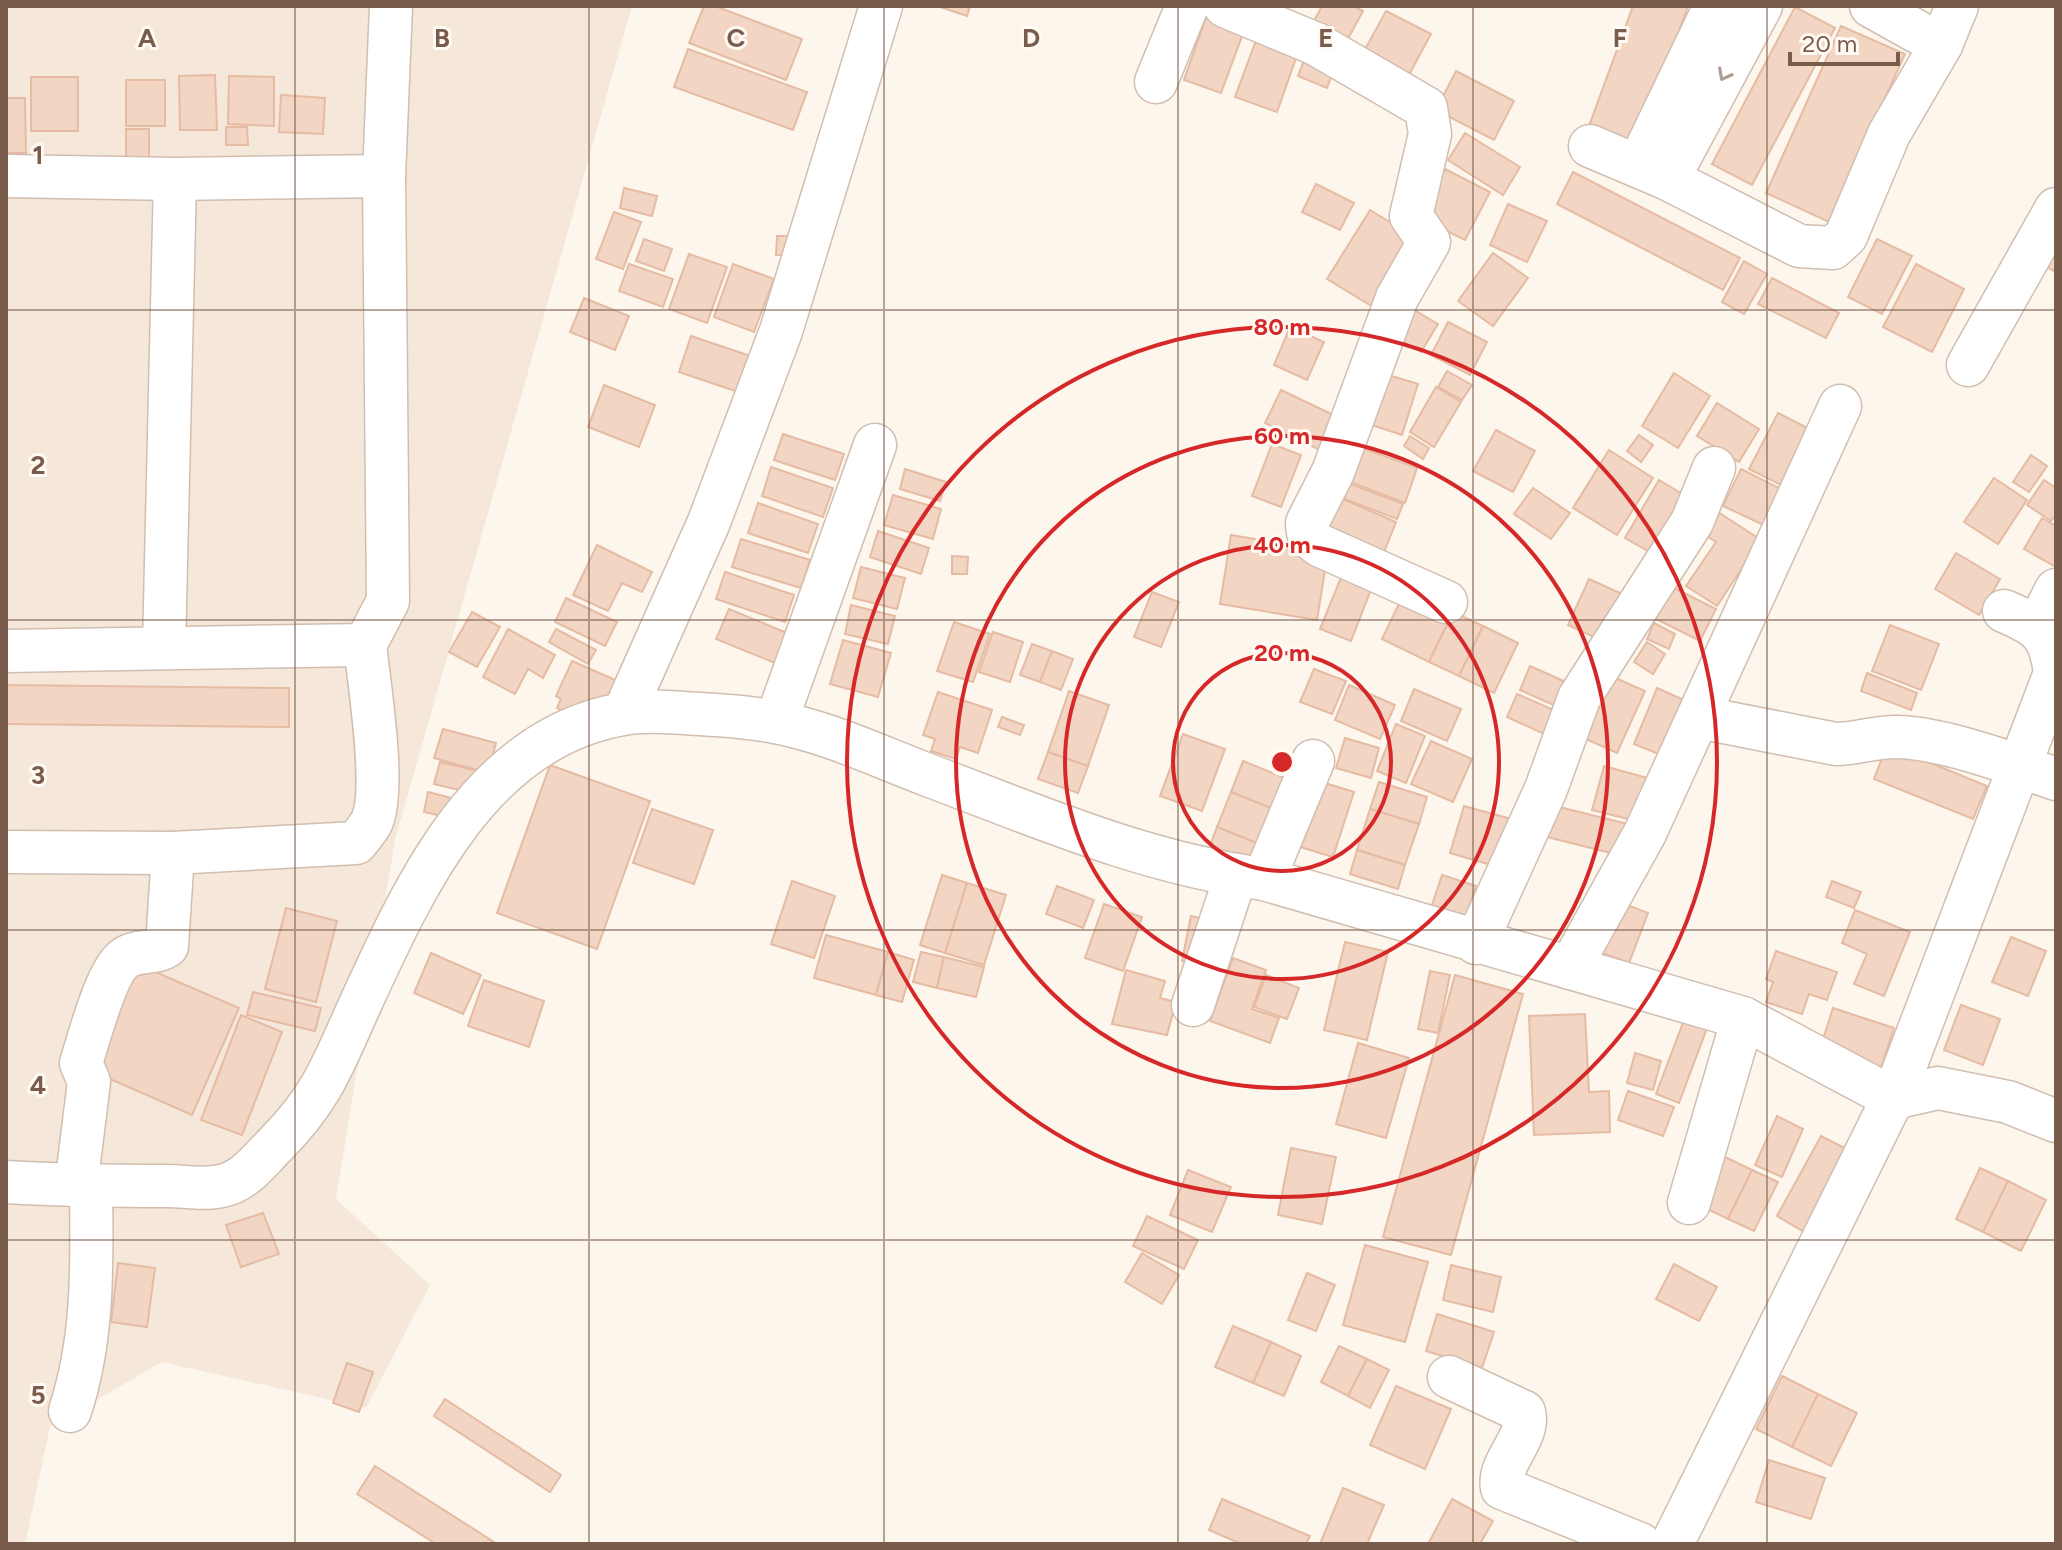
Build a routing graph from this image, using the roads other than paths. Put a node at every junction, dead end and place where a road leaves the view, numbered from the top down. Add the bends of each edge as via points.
1 (391, 6) edge
2 (881, 6) edge
3 (1187, 6) edge
4 (1225, 6) edge
5 (1715, 6) edge
6 (1761, 6) edge
7 (1871, 6) edge
8 (1957, 6) edge
9 (1941, 45) junction
10 (1156, 82) dead end
11 (1590, 146) dead end
12 (1653, 173) junction
13 (6, 176) edge
14 (384, 176) junction
15 (175, 179) junction
16 (2056, 209) edge
17 (1968, 365) dead end
18 (1840, 406) dead end
19 (875, 445) dead end
20 (1714, 468) dead end
21 (1446, 602) dead end
22 (2033, 609) edge
23 (365, 645) junction
24 (164, 648) junction
25 (6, 651) edge
26 (624, 713) junction
27 (1698, 717) junction
28 (776, 722) junction
29 (1313, 761) dead end
30 (2039, 773) edge
31 (6, 852) edge
32 (173, 853) junction
33 (1250, 877) junction
34 (1476, 943) junction
35 (1570, 968) junction
36 (1193, 1005) dead end
37 (1743, 1018) junction
38 (1893, 1098) junction
39 (2056, 1121) edge
40 (6, 1182) edge
41 (84, 1186) junction
42 (1689, 1203) dead end
43 (1449, 1377) dead end
44 (70, 1411) dead end
45 (1640, 1544) edge
46 (1672, 1544) edge

1 - 14 street
2 - 26 street via 781,331 709,522
3 - 10 street
4 - 21 street via 1316,44 1426,108 1430,134 1411,216 1429,242 1397,298 1307,531 1321,546
5 - 12 street
6 -> 12 street
7 - 9 street
8 - 9 street
9 - 12 street via 1889,134 1846,236 1833,248 1799,246
11 - 12 street
13 - 15 street
14 - 15 street
14 - 23 street via 388,601
15 - 24 street
16 - 17 street
18 - 27 street
19 - 28 street
20 - 34 street via 1692,522 1579,698 1546,789
22 - 30 street via 2052,651 2055,673
23 - 24 street
23 - 32 street via 376,789 372,821 356,843
24 - 25 street
26 - 28 street
26 - 41 street via 570,729 530,752 494,780 459,820 364,997 333,1070 305,1115 248,1173 222,1186
27 - 30 street via 1836,744 1885,737 1919,739
27 - 35 street via 1645,833
28 - 33 street via 1089,836 1215,873
29 - 33 street
30 - 38 street
31 - 32 street
32 - 41 street via 167,946 134,954 115,967 81,1063 89,1082
33 - 34 street
33 - 36 street
34 - 35 street
35 - 37 street
37 - 38 street
37 - 42 street
38 - 39 street via 1938,1088 2008,1102
38 - 46 street
40 - 41 street
41 - 44 street via 92,1276 84,1370
43 - 45 street via 1524,1412 1526,1423 1502,1488

